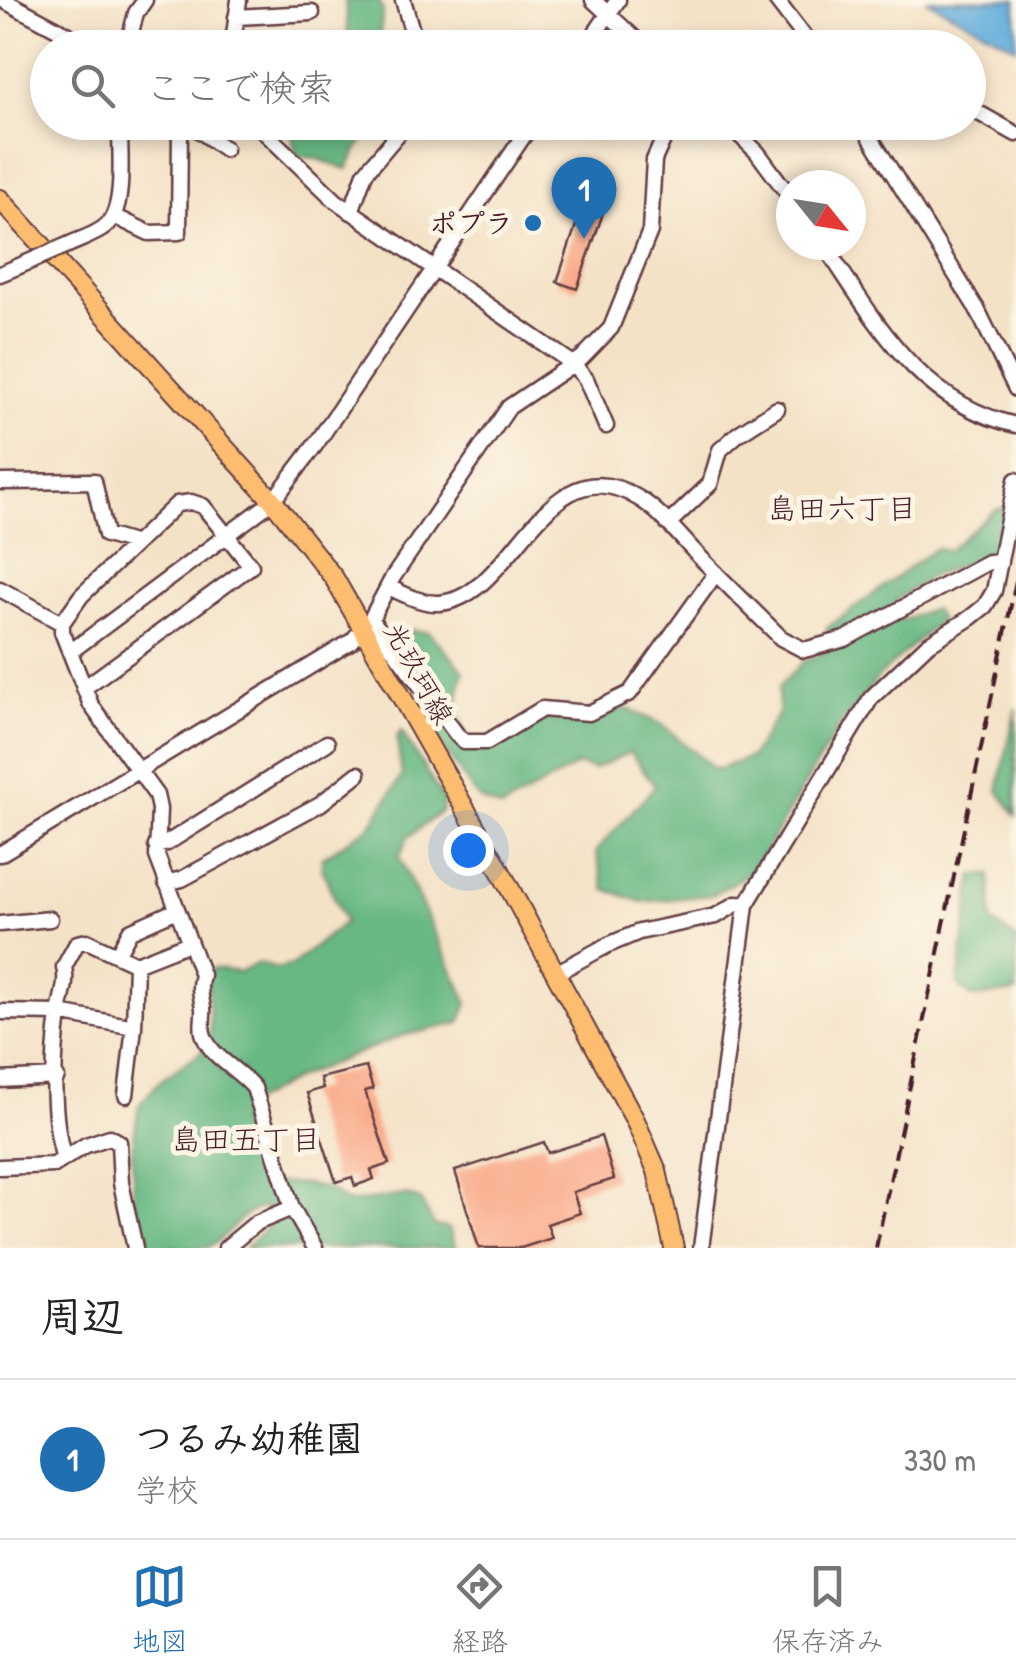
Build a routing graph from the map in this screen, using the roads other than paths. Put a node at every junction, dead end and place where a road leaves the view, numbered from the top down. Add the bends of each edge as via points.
1 (3, 0) edge
2 (145, 0) edge
3 (239, 0) edge
4 (404, 0) edge
5 (593, 0) edge
6 (618, 0) edge
7 (776, 0) edge
8 (312, 13) dead end
9 (608, 13) junction
10 (236, 16) junction
11 (796, 26) junction
12 (59, 30) edge
13 (132, 30) edge
14 (234, 30) edge
15 (412, 30) edge
16 (597, 30) edge
17 (626, 30) edge
18 (799, 30) edge
19 (805, 30) edge
20 (986, 118) edge
21 (1016, 134) edge
22 (120, 140) edge
23 (180, 140) edge
24 (214, 140) edge
25 (276, 140) edge
26 (393, 140) edge
27 (521, 140) edge
28 (663, 140) edge
29 (745, 140) edge
30 (873, 140) edge
31 (226, 148) dead end
32 (776, 178) edge
33 (0, 199) edge
34 (351, 212) junction
35 (114, 216) junction
36 (834, 260) edge
37 (434, 267) junction
38 (0, 274) edge
39 (572, 363) junction
40 (1016, 389) edge
41 (776, 409) dead end
42 (1016, 425) edge
43 (606, 426) dead end
44 (1016, 480) edge
45 (0, 482) edge
46 (272, 500) junction
47 (668, 524) junction
48 (228, 536) junction
49 (133, 543) junction
50 (1000, 563) junction
51 (716, 573) junction
52 (388, 587) junction
53 (0, 589) edge
54 (62, 623) junction
55 (367, 623) junction
56 (70, 652) junction
57 (84, 688) junction
58 (327, 743) dead end
59 (140, 768) junction
60 (358, 774) dead end
61 (156, 846) junction
62 (0, 854) edge
63 (166, 884) junction
64 (746, 904) junction
65 (176, 910) junction
66 (50, 920) dead end
67 (0, 924) edge
68 (188, 943) junction
69 (117, 955) junction
70 (136, 964) junction
71 (556, 973) junction
72 (0, 1012) edge
73 (58, 1014) junction
74 (134, 1028) junction
75 (57, 1076) junction
76 (0, 1080) edge
77 (126, 1096) dead end
78 (64, 1159) junction
79 (0, 1167) edge
80 (292, 1208) junction
81 (134, 1248) edge
82 (226, 1248) edge
83 (314, 1248) edge
84 (674, 1248) edge
85 (701, 1248) edge

1 - 12 street
2 - 13 street
3 - 10 street
4 - 15 street
5 - 9 street
6 - 9 street
7 - 11 street
8 - 10 street
9 - 16 street
9 - 17 street
10 - 14 street
11 - 18 street
11 - 19 street
20 - 21 street
22 - 35 street
23 - 35 street via 179,232 149,233
24 - 31 street
25 - 34 street
26 - 34 street via 365,172
27 - 37 street
28 - 39 street via 654,160 644,252 611,328
29 - 32 street
30 - 40 street via 976,309
33 - 46 main road, 光玖珂線
34 - 37 street
35 - 38 street, bridge via 108,225
36 - 42 street via 926,381 978,414
37 - 39 street
37 - 46 street
39 - 43 street
39 - 52 street via 509,407
41 - 47 street via 720,450 710,484
44 - 50 street
45 - 49 street via 94,481 106,535
46 - 48 street
46 - 55 main road, 光玖珂線
47 - 51 street
47 - 52 street via 622,490 582,487 548,509 461,597 440,603
48 - 49 street via 203,506 191,502 177,504
48 - 56 street
48 - 57 street via 251,566
49 - 54 street
50 - 51 street via 988,562 844,639 804,650 781,638
50 - 64 street via 985,606 927,645 871,698
51 - 55 street via 630,692 589,713 542,708 487,742 464,742
52 - 55 street
53 - 54 street
54 - 56 street
55 - 59 street via 352,641
55 - 71 main road, 光玖珂線
56 - 57 street
57 - 59 street
58 - 61 street
59 - 61 street via 160,809
59 - 62 street
60 - 63 street via 320,804
61 - 63 street
63 - 65 street
64 - 71 street via 639,932
64 - 85 street
65 - 68 street
65 - 69 street via 130,930
66 - 67 street
68 - 70 street
68 - 80 street via 202,975 202,1032 254,1088
69 - 70 street
69 - 73 street via 78,943 64,967
70 - 74 street
71 - 84 main road, 光玖珂線 via 657,1171
72 - 73 street
73 - 74 street
73 - 75 street
74 - 77 street
75 - 76 street
75 - 78 street
78 - 79 street
78 - 81 street via 110,1137 119,1142
80 - 82 street via 256,1222
80 - 83 street

